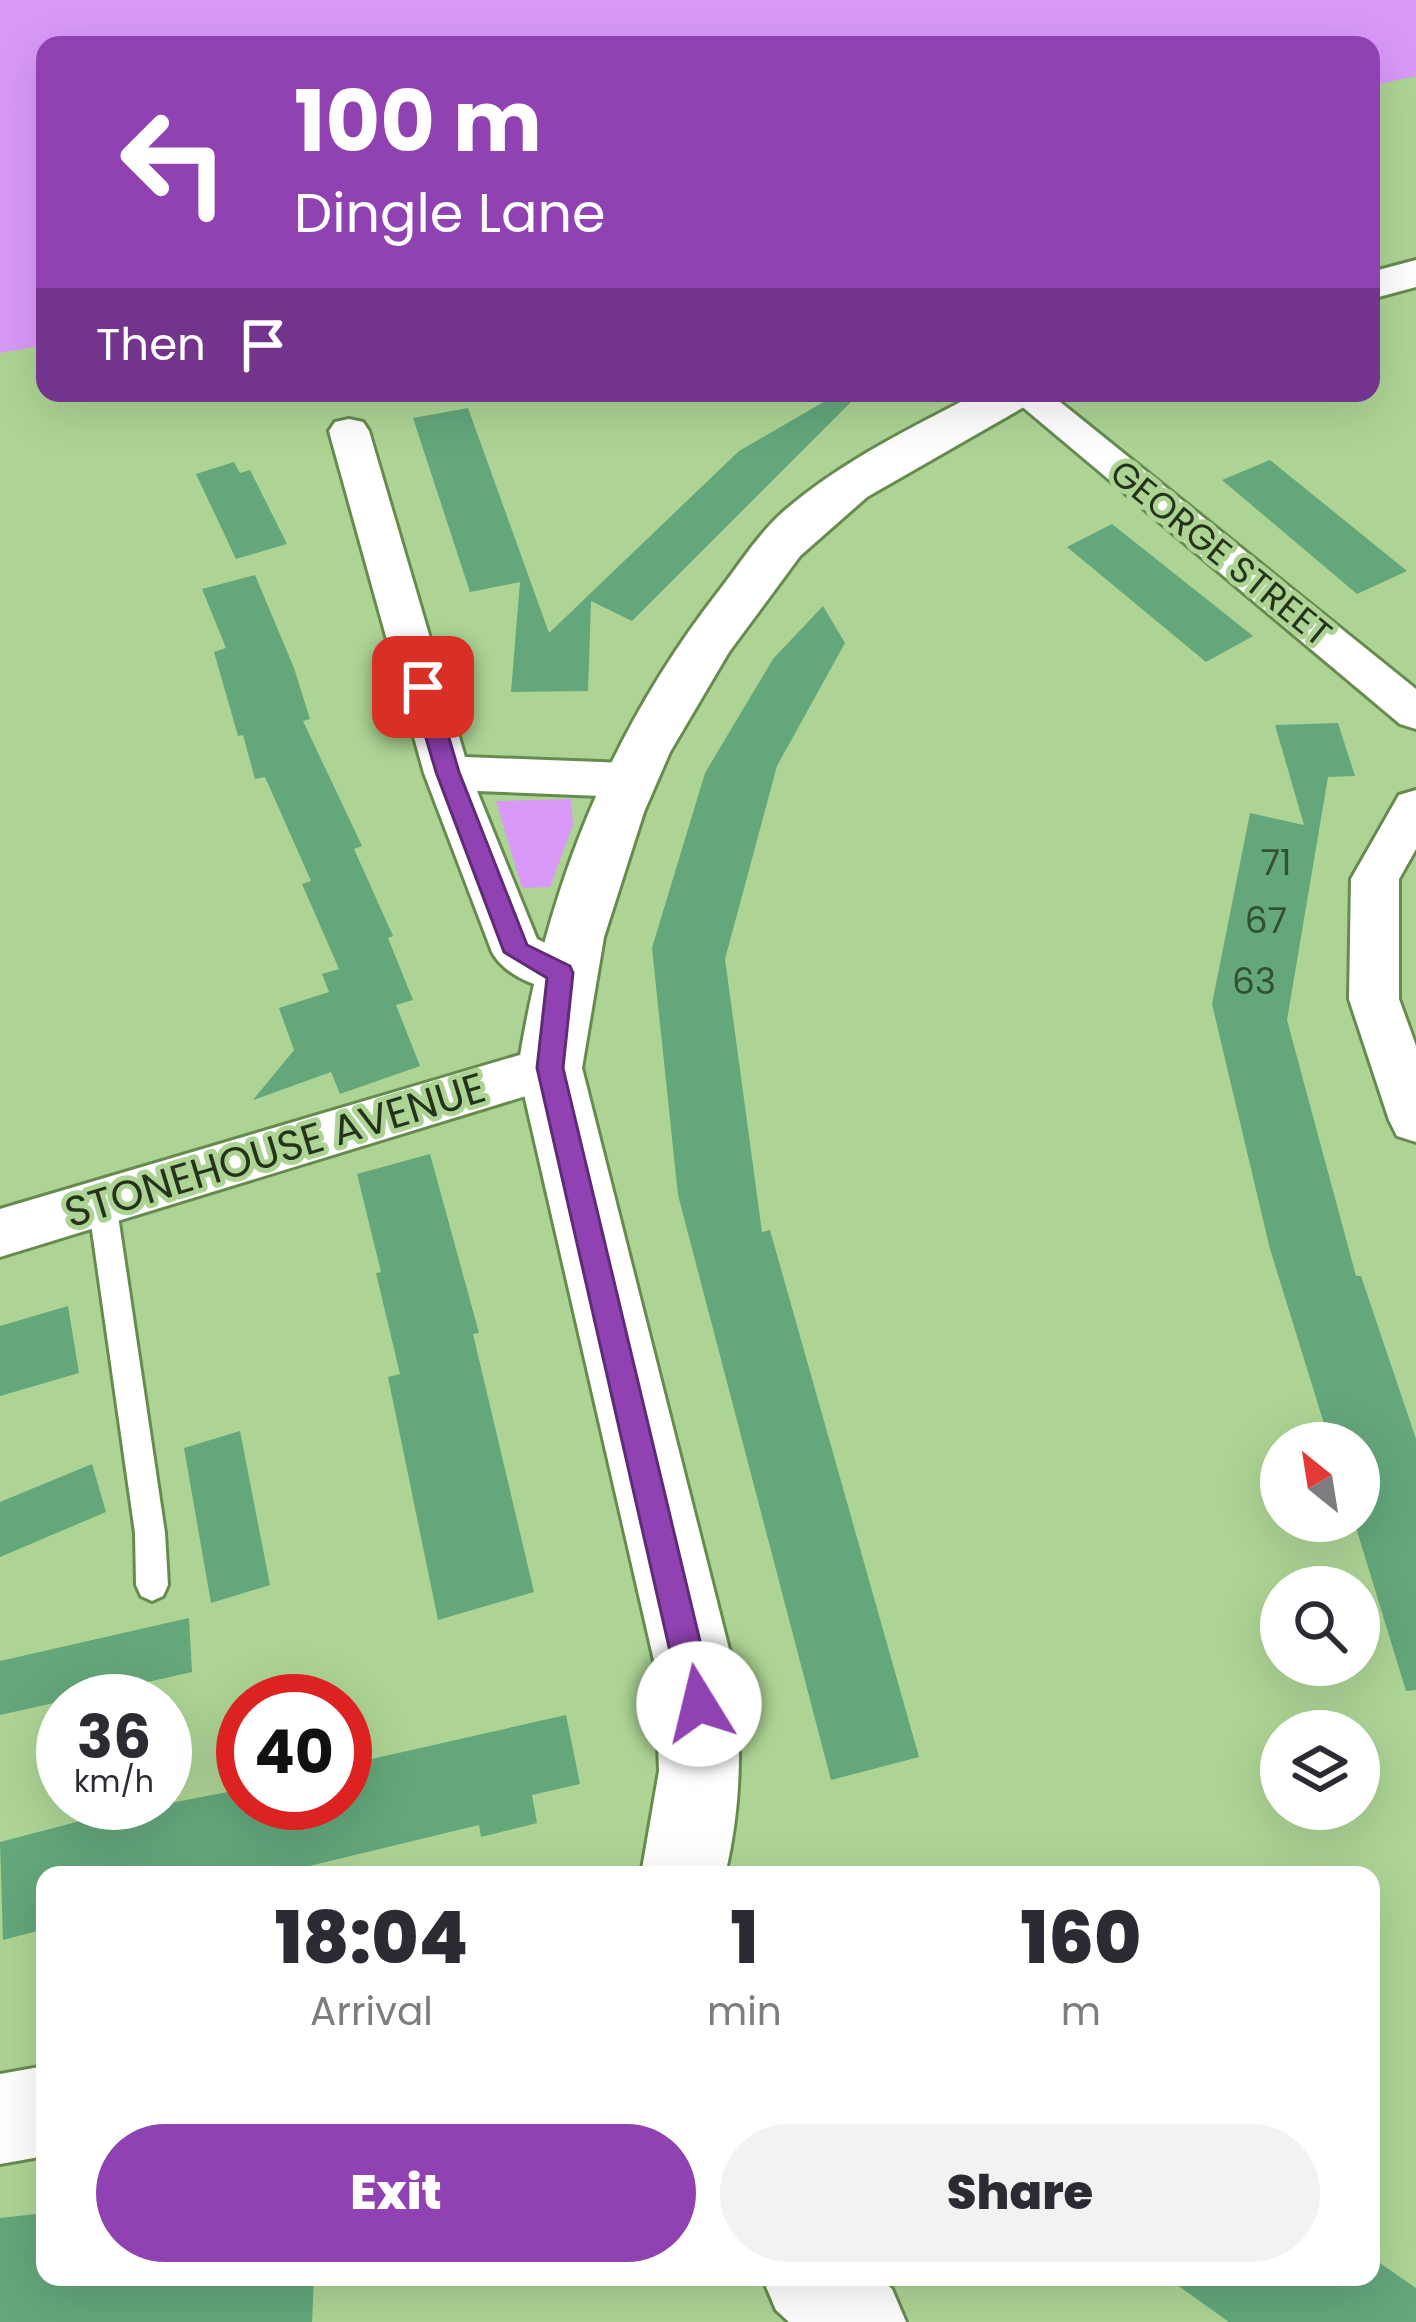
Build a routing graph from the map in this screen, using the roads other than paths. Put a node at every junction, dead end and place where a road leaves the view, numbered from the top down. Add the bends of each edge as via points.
1 (1416, 273) edge
2 (1380, 283) edge
3 (997, 402) edge
4 (1036, 402) edge
5 (349, 431) dead end
6 (1416, 713) edge
7 (447, 772) junction
8 (626, 780) junction
9 (1416, 807) edge
10 (561, 973) junction
11 (1395, 1007) edge
12 (550, 1068) junction
13 (1416, 1120) edge
14 (102, 1202) junction
15 (0, 1232) edge
16 (152, 1585) dead end
17 (685, 1866) edge
18 (36, 2113) edge
19 (0, 2119) edge
20 (819, 2286) edge
21 (859, 2322) edge

1 - 2 street
3 - 8 street via 803,522 675,688
4 - 6 street, GEORGE STREET
5 - 7 street
7 - 8 street
7 - 10 street via 517,952
8 - 10 street
9 - 11 street via 1375,879
10 - 12 street
11 - 13 street
12 - 14 street, STONEHOUSE AVENUE
12 - 17 street via 694,1665 704,1743 701,1805
14 - 15 street, STONEHOUSE AVENUE
14 - 16 lane
18 - 19 street
20 - 21 street

